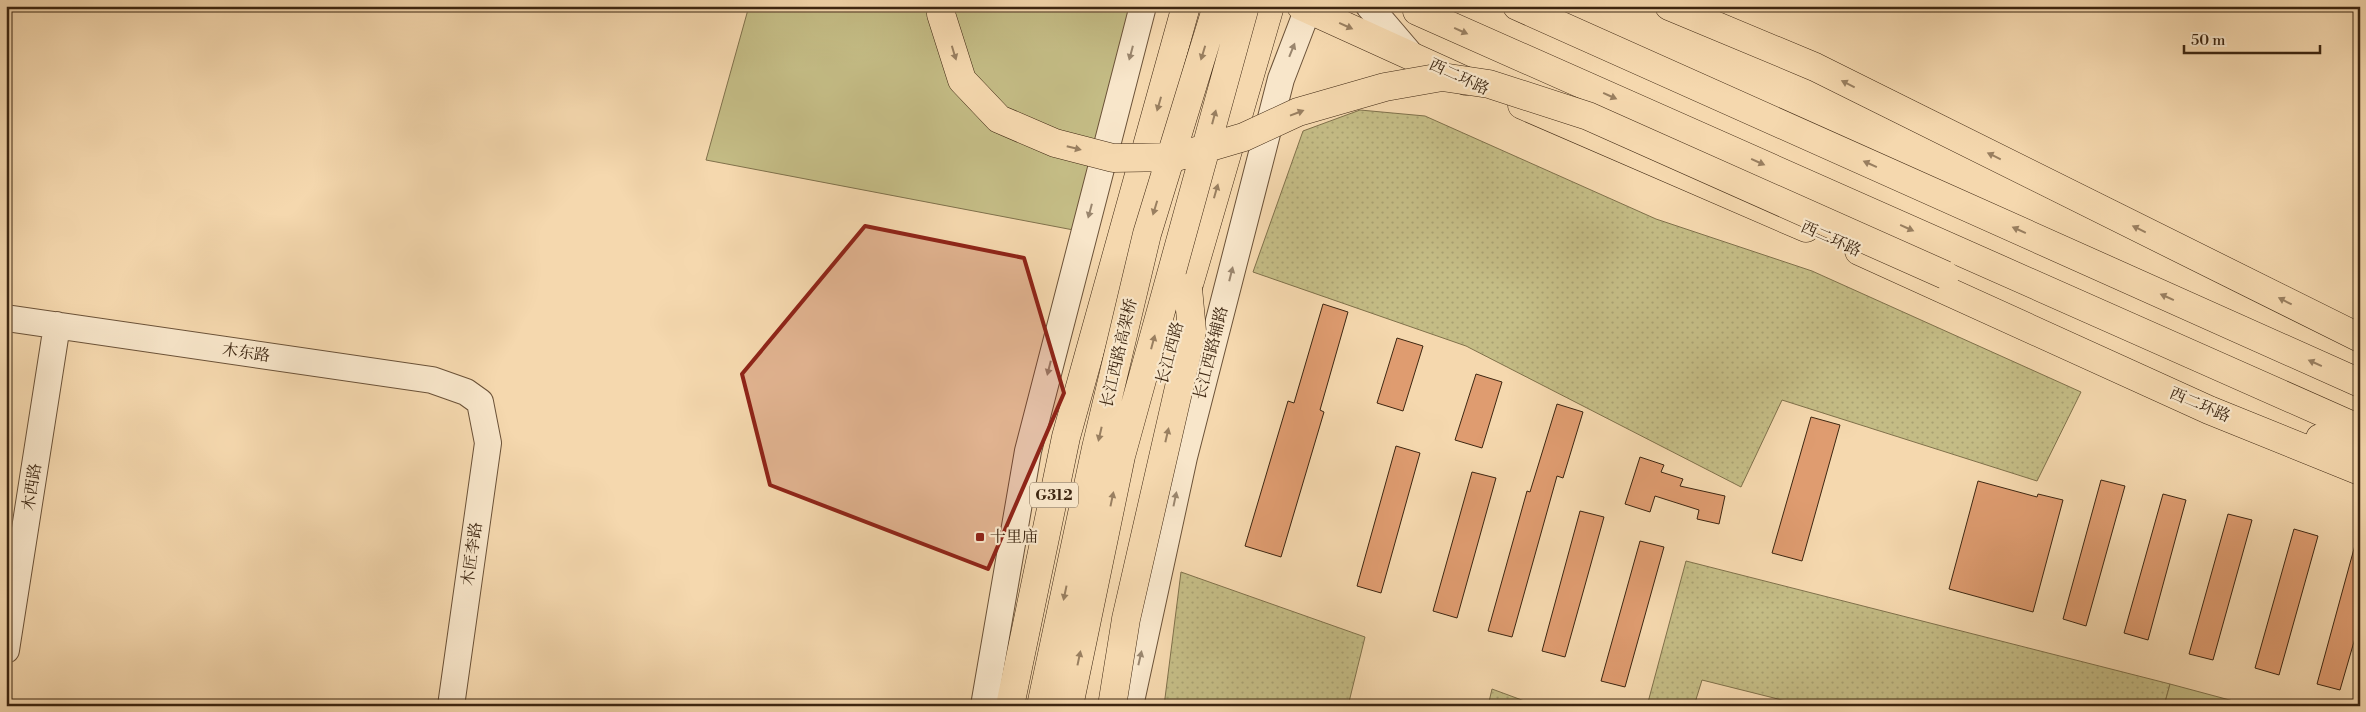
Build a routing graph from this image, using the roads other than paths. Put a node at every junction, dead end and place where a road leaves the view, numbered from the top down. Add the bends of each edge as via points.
1 (942, 6) edge
2 (1186, 6) edge
3 (1217, 6) edge
4 (1245, 6) edge
5 (1270, 6) edge
6 (1369, 6) edge
7 (1517, 6) edge
8 (1669, 6) edge
9 (1306, 7) edge
10 (1139, 9) edge
11 (1417, 11) dead end
12 (1410, 54) junction
13 (1108, 286) junction
14 (1188, 288) junction
15 (6, 318) edge
16 (57, 325) junction
17 (2360, 338) edge
18 (2360, 383) edge
19 (480, 402) joint
20 (2360, 429) edge
21 (2360, 450) edge
22 (2360, 471) edge
23 (6, 650) edge
24 (451, 706) edge
25 (984, 706) edge
26 (995, 706) edge
27 (1010, 706) edge
28 (1041, 706) edge
29 (1069, 706) edge
30 (1092, 706) edge
31 (1112, 706) edge
32 (1130, 706) edge

1 -> 21 highway, bridge via 941,14 962,80 999,119 1055,143 1113,158 1176,158 1244,137 1298,112 1386,87 1442,77 1489,84 1588,116 2233,407
2 -> 13 highway, G312
3 -> 28 highway, 长江西路高架桥, bridge via 1147,234 1096,448
29 -> 4 highway, 长江西路高架桥, bridge via 1121,456
14 -> 5 highway, 长江西路
6 - 12 street
18 -> 7 highway
17 -> 8 highway via 1815,67
9 -> 12 highway, 西二环路
32 -> 9 street, 长江西路辅路 via 1184,458 1280,78
10 -> 25 street via 1028,452
11 -> 20 highway
12 - 22 highway, 西二环路 via 1817,232 2209,410
13 - 26 highway via 1048,445
13 - 27 highway, G312 via 1066,436
14 - 30 highway, 长江西路 via 1143,453
31 -> 14 highway, bridge via 1126,619 1192,332
15 - 16 street, 木东路
16 - 19 street, 木东路 via 432,380 466,392
16 - 23 street, 木西路
19 - 24 street, 木匠李路 via 488,443

